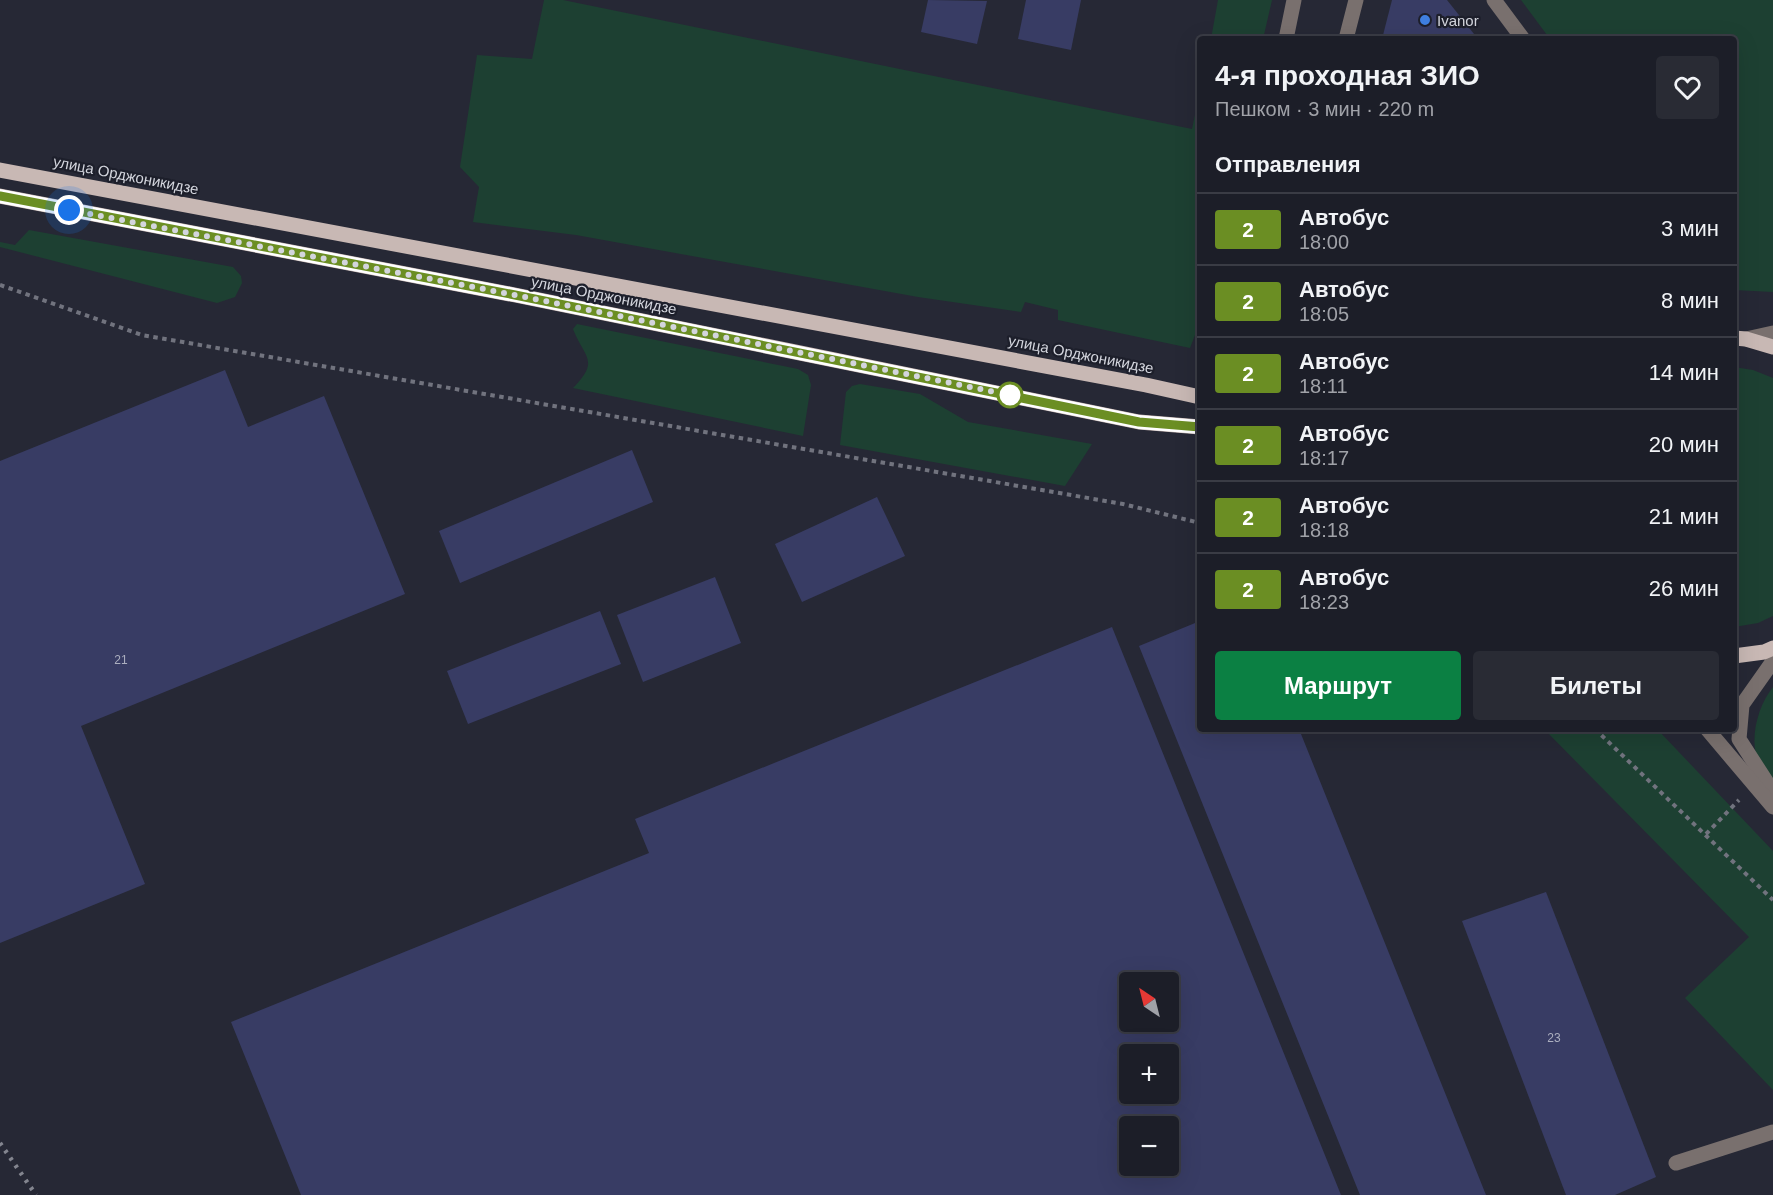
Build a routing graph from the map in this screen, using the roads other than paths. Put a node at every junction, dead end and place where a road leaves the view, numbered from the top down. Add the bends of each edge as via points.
1 (1294, 0) edge
2 (1356, 0) edge
3 (1494, 0) edge
4 (1287, 36) edge
5 (1347, 36) edge
6 (1522, 36) edge
7 (0, 170) edge
8 (0, 196) edge
9 (1773, 333) edge
10 (1740, 338) edge
11 (1773, 347) edge
12 (1197, 396) edge
13 (1197, 427) edge
14 (1773, 648) edge
15 (1737, 656) edge
16 (1773, 661) edge
17 (1710, 732) edge
18 (1773, 792) edge
19 (1773, 807) edge
20 (1773, 1132) edge
21 (1676, 1163) dead end

1 - 4 street
2 - 5 street
3 - 6 street
7 - 12 main road, улица Орджоникидзе
8 - 13 main road, улица Орджоникидзе via 515,295 1139,422
9 - 10 street
10 - 11 main road
14 - 15 main road
16 - 18 street via 1742,705 1740,739
17 - 19 street
20 - 21 street

